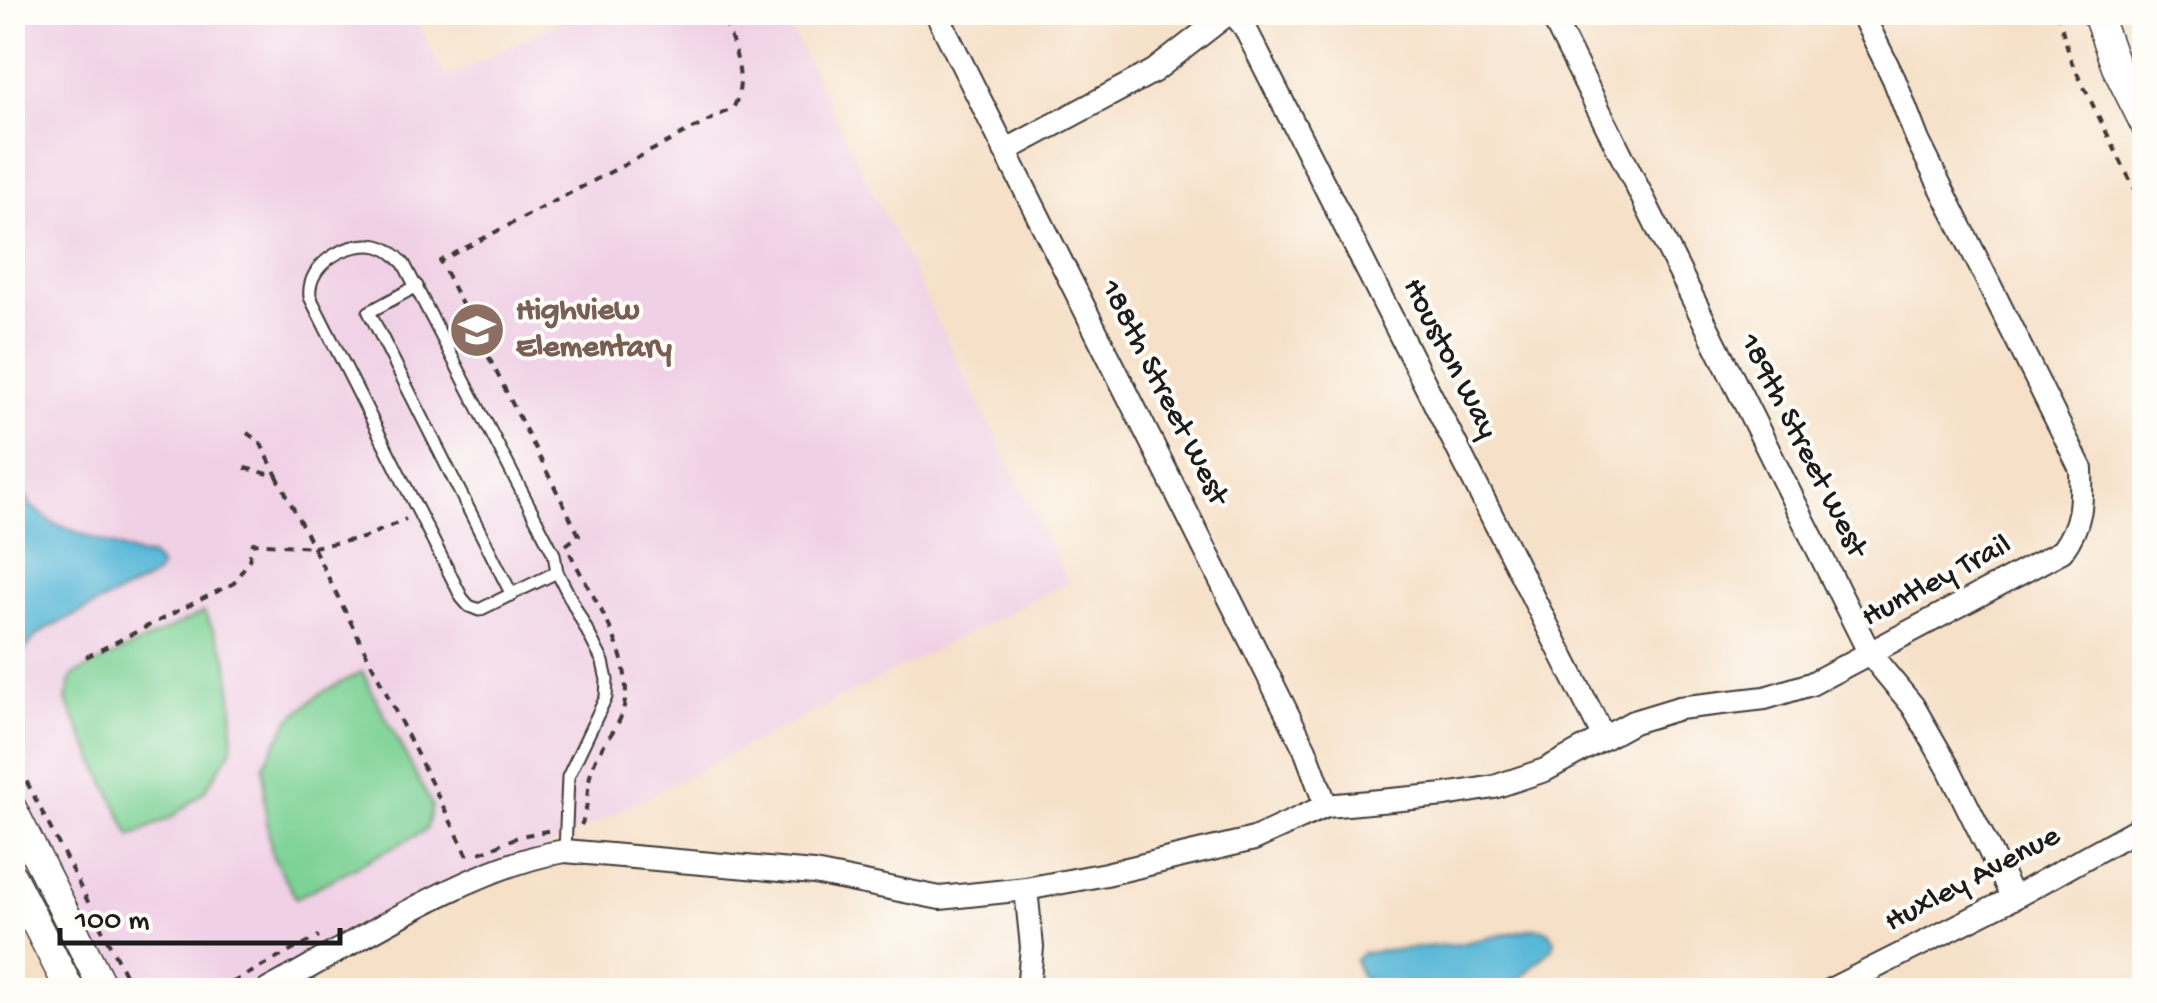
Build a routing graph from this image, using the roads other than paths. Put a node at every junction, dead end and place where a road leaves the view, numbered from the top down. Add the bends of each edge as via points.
1 (936, 12) edge
2 (1231, 12) edge
3 (1550, 12) edge
4 (1861, 12) edge
5 (2096, 12) edge
6 (2132, 68) edge
7 (2144, 124) edge
8 (1005, 152) junction
9 (417, 286) junction
10 (557, 572) junction
11 (512, 595) junction
12 (1870, 654) junction
13 (1604, 738) junction
14 (1326, 806) junction
15 (12, 808) edge
16 (2144, 826) edge
17 (565, 839) junction
18 (12, 877) edge
19 (1026, 890) junction
20 (2012, 898) junction
21 (70, 990) edge
22 (104, 990) edge
23 (268, 990) edge
24 (1028, 990) edge
25 (1830, 990) edge

1 - 8 street, 188th Street West
2 - 8 street via 1154,71
2 - 13 street, Houston Way via 1244,26
3 - 12 street, 189th Street West
4 - 12 street, Huntley Trail via 2081,470 2082,507 2062,551
5 - 6 street
6 - 7 street
8 - 14 street, 188th Street West via 1306,749
9 - 10 lane via 554,554
9 - 11 lane via 369,312
9 - 11 lane via 396,256 366,245 324,263 309,287 462,598 479,610
10 - 11 lane
10 - 17 lane via 606,680 606,696 568,776
12 - 13 street, Huntley Trail via 1811,684 1766,698 1679,708
12 - 20 street, 189th Street West via 1913,706
13 - 14 street, Huntley Trail via 1545,770 1494,787
14 - 19 street, Huntley Trail via 1254,839
15 - 22 street
16 - 20 street, Huxley Avenue
17 - 19 street, Huntley Trail via 814,873 940,898
17 - 23 street
18 - 21 street
19 - 24 street
20 - 25 street, Huxley Avenue

